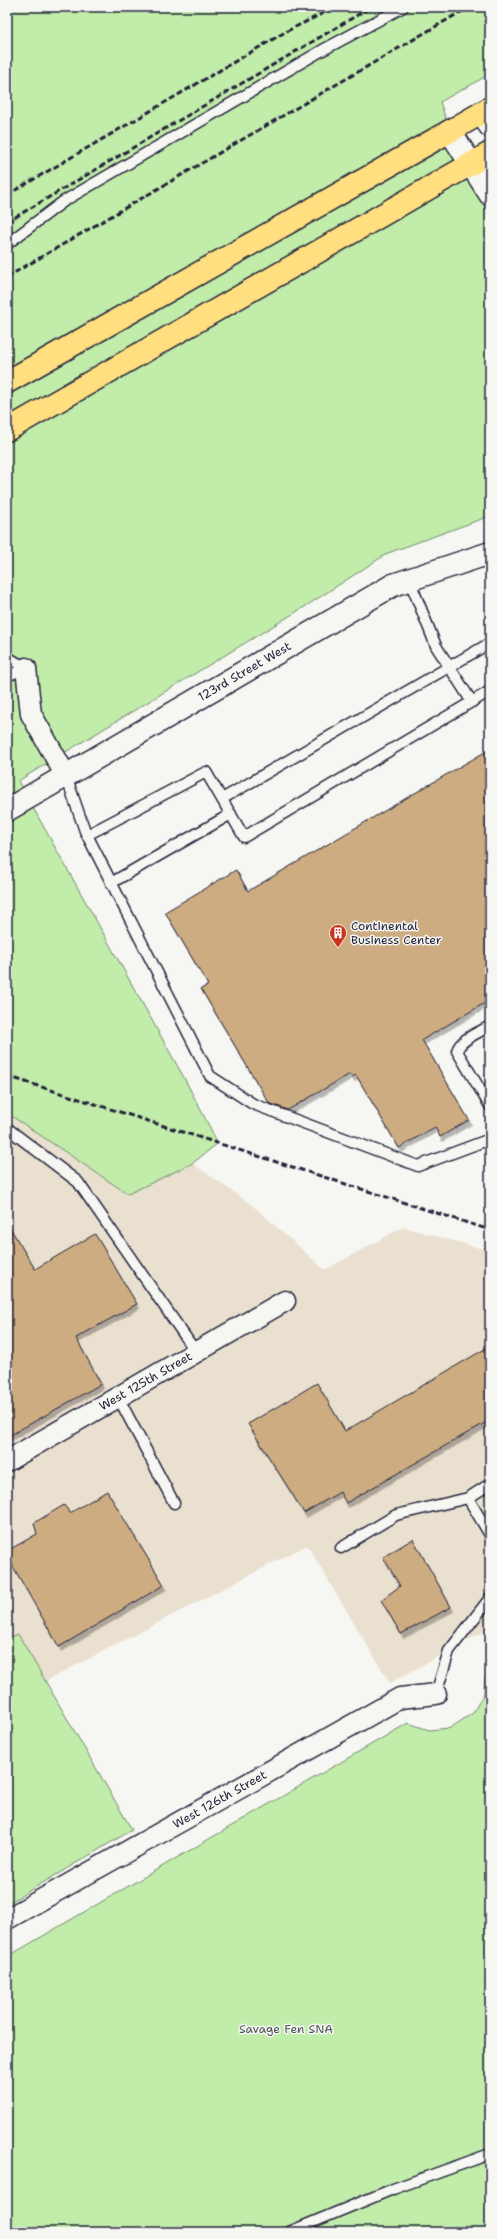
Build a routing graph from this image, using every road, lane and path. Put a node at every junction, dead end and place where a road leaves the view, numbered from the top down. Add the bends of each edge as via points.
1 (402, 7) edge
2 (487, 116) edge
3 (450, 131) junction
4 (490, 153) edge
5 (471, 164) junction
6 (490, 194) edge
7 (7, 244) edge
8 (7, 382) edge
9 (7, 430) edge
10 (490, 553) edge
11 (409, 579) junction
12 (490, 643) edge
13 (7, 657) edge
14 (449, 667) junction
15 (26, 668) junction
16 (7, 676) edge
17 (490, 691) edge
18 (472, 702) junction
19 (66, 776) junction
20 (222, 799) junction
21 (7, 810) edge
22 (231, 814) junction
23 (87, 835) junction
24 (111, 883) junction
25 (490, 1026) edge
26 (490, 1106) edge
27 (7, 1128) edge
28 (490, 1139) edge
29 (285, 1301) dead end
30 (196, 1352) junction
31 (118, 1397) junction
32 (7, 1461) edge
33 (490, 1484) edge
34 (468, 1498) junction
35 (174, 1503) dead end
36 (490, 1535) edge
37 (341, 1548) dead end
38 (490, 1598) edge
39 (436, 1694) joint
40 (7, 1919) edge
41 (490, 2154) edge
42 (289, 2232) edge

1 - 7 lane via 321,51 64,201
2 - 3 highway
3 - 5 street
3 - 8 highway
4 - 5 highway
5 - 6 street
5 - 9 highway
10 - 11 street, 123rd Street West
11 - 14 lane via 436,646
11 - 19 street, 123rd Street West via 392,585
12 - 14 lane
13 - 15 lane
14 - 18 lane
14 - 20 lane
15 - 16 lane
15 - 19 street via 31,714
17 - 18 lane
18 - 22 lane via 244,837
19 - 21 street, 123rd Street West
19 - 23 lane
20 - 22 lane
20 - 23 lane via 206,772
22 - 24 lane
23 - 24 lane
24 - 28 lane via 210,1076 253,1104 418,1166
25 - 26 lane via 465,1040 458,1046 457,1051
27 - 30 lane via 78,1182
29 - 30 street, West 125th Street
30 - 31 street, West 125th Street
31 - 32 street, West 125th Street
31 - 35 lane
33 - 34 lane
34 - 36 lane
34 - 37 lane via 396,1515
38 - 39 lane via 449,1651
39 - 40 street, West 126th Street via 400,1698
41 - 42 lane via 392,2189

